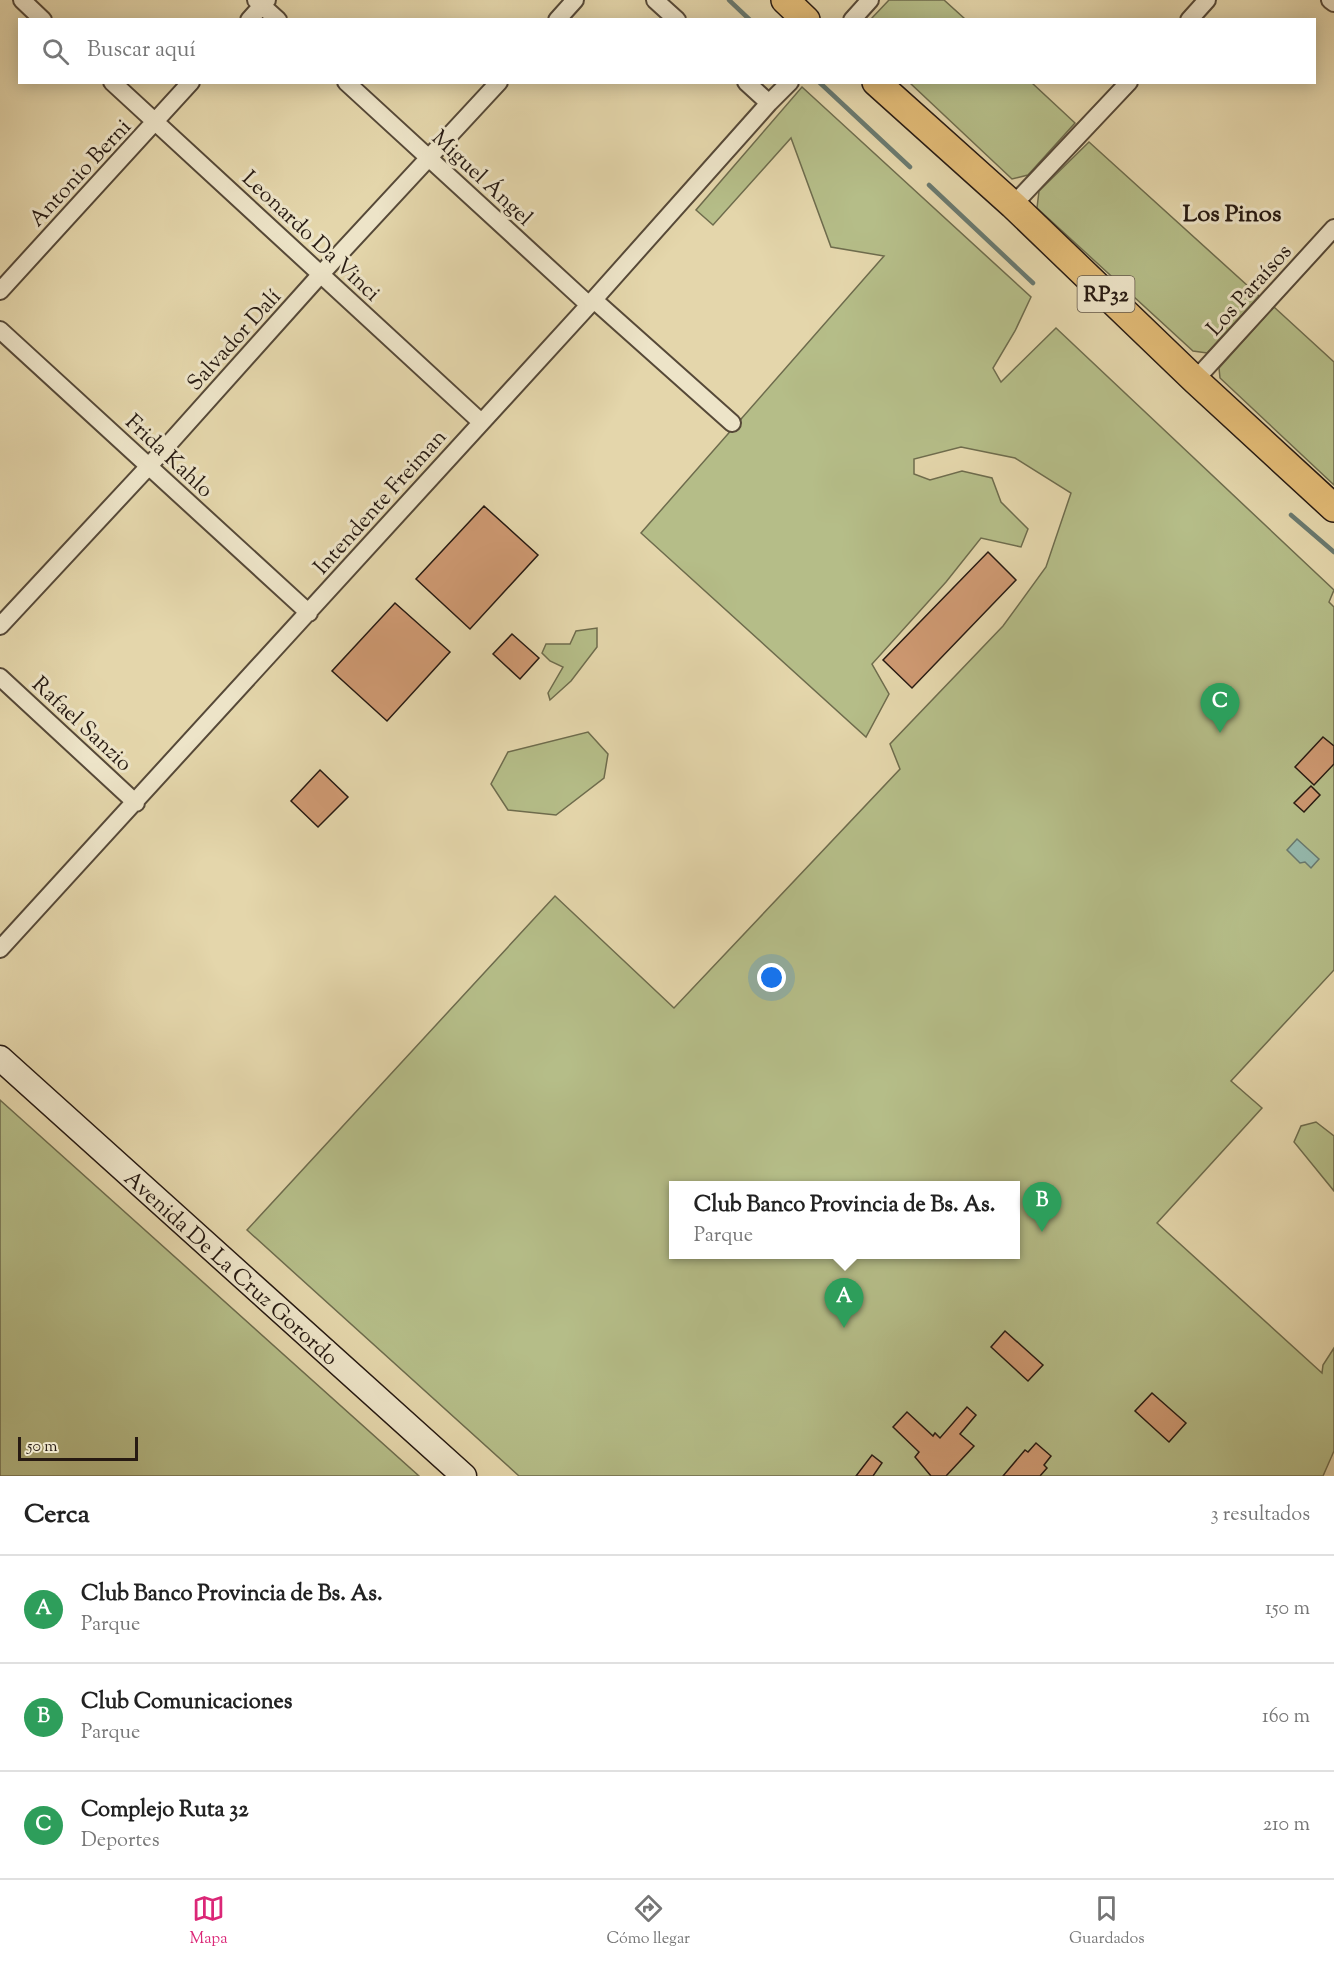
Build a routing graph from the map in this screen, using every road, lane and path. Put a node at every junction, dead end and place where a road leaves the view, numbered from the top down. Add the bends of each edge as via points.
1 (21, 0) edge
2 (575, 0) edge
3 (655, 0) edge
4 (784, 0) edge
5 (870, 0) edge
6 (1207, 0) edge
7 (1330, 0) edge
8 (262, 2) edge
9 (1334, 3) edge
10 (41, 18) edge
11 (250, 18) edge
12 (276, 18) edge
13 (559, 18) edge
14 (674, 18) edge
15 (804, 18) edge
16 (854, 18) edge
17 (1190, 18) edge
18 (114, 84) edge
19 (189, 84) edge
20 (348, 84) edge
21 (497, 84) edge
22 (748, 84) edge
23 (788, 84) edge
24 (878, 84) edge
25 (1127, 84) edge
26 (769, 104) junction
27 (155, 122) junction
28 (429, 159) junction
29 (1013, 205) junction
30 (1334, 228) edge
31 (321, 274) junction
32 (0, 291) edge
33 (591, 303) junction
34 (0, 330) edge
35 (1195, 380) junction
36 (481, 422) junction
37 (732, 423) dead end
38 (149, 465) junction
39 (1334, 508) edge
40 (309, 613) junction
41 (0, 626) edge
42 (0, 677) edge
43 (136, 803) junction
44 (0, 949) edge
45 (0, 1058) edge
46 (464, 1476) edge

1 - 10 street
2 - 13 street
3 - 14 street
4 - 15 main road
5 - 16 street
6 - 17 street
7 - 9 street
8 - 11 street
8 - 12 street
18 - 27 street, Leonardo Da Vinci
19 - 27 street, Antonio Berni
20 - 28 street, Miguel Ángel
21 - 28 street, Salvador Dalí
22 - 26 street
23 - 26 street, Intendente Freiman
24 - 29 main road, RP32
25 - 29 street
26 - 33 street, Intendente Freiman
27 - 31 street, Leonardo Da Vinci
27 - 32 street, Antonio Berni
28 - 31 street, Salvador Dalí
28 - 33 street, Miguel Ángel
29 - 35 main road, RP32
30 - 35 street, Los Paraísos
31 - 36 street, Leonardo Da Vinci
31 - 38 street, Salvador Dalí
33 - 36 street, Intendente Freiman
33 - 37 street, Miguel Ángel
34 - 38 street, Frida Kahlo
35 - 39 main road, RP32
36 - 40 street, Intendente Freiman
38 - 40 street, Frida Kahlo
38 - 41 street, Salvador Dalí
40 - 43 street, Intendente Freiman
42 - 43 street, Rafael Sanzio
43 - 44 street, Intendente Freiman
45 - 46 main road, Avenida De La Cruz Gorordo

